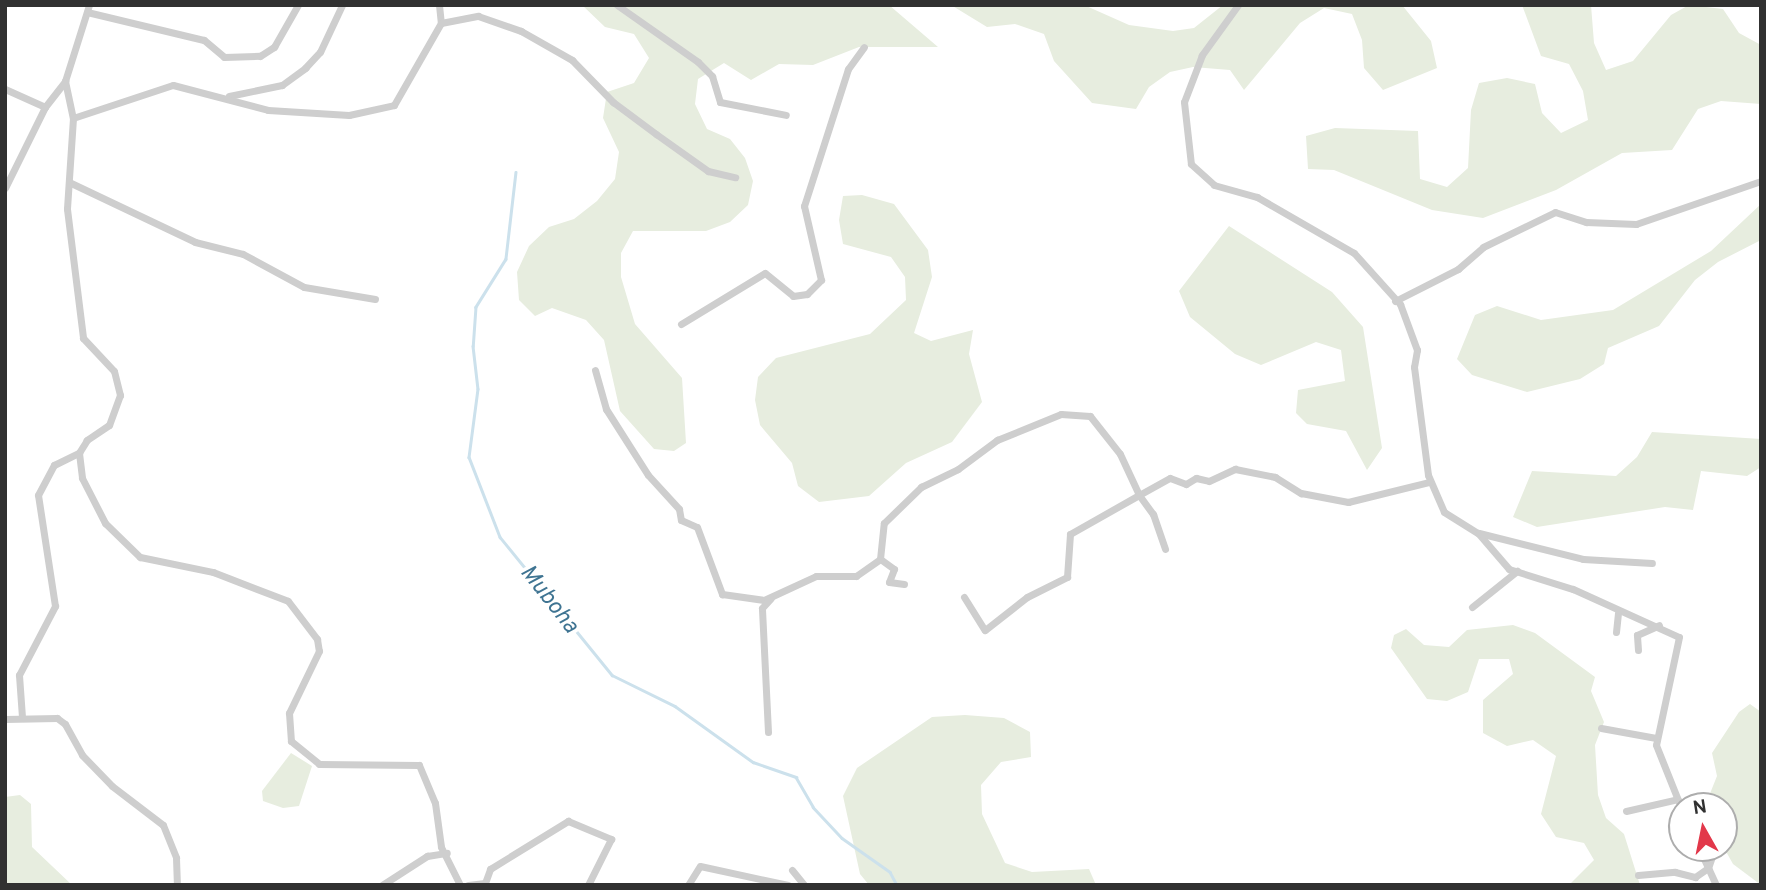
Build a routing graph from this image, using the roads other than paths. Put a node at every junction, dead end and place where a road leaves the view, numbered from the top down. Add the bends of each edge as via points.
1 (298, 5) edge
2 (342, 5) edge
3 (439, 5) edge
4 (617, 5) edge
5 (1238, 5) edge
6 (88, 8) edge
7 (441, 23) junction
8 (864, 47) dead end
9 (65, 81) junction
10 (5, 89) edge
11 (228, 96) junction
12 (45, 107) junction
13 (786, 115) dead end
14 (73, 118) junction
15 (735, 177) dead end
16 (1761, 181) edge
17 (71, 183) junction
18 (5, 188) edge
19 (375, 299) dead end
20 (1395, 301) junction
21 (681, 324) dead end
22 (595, 370) dead end
23 (79, 453) junction
24 (1429, 482) junction
25 (1139, 495) junction
26 (1478, 533) junction
27 (1165, 549) dead end
28 (880, 559) junction
29 (1652, 563) dead end
30 (1517, 571) junction
31 (904, 584) dead end
32 (776, 592) junction
33 (964, 597) dead end
34 (1472, 607) dead end
35 (1618, 613) junction
36 (1659, 625) junction
37 (1616, 632) dead end
38 (1638, 650) dead end
39 (22, 717) junction
40 (5, 719) edge
41 (1601, 728) dead end
42 (768, 732) dead end
43 (1657, 738) junction
44 (1676, 792) edge
45 (1668, 801) edge
46 (1626, 811) dead end
47 (447, 853) junction
48 (1705, 862) edge
49 (1710, 862) edge
50 (1708, 868) junction
51 (792, 870) dead end
52 (1638, 875) dead end
53 (802, 883) edge
54 (177, 885) edge
55 (382, 885) edge
56 (460, 885) edge
57 (468, 885) edge
58 (588, 885) edge
59 (688, 885) edge
60 (790, 885) edge
61 (1716, 885) edge

1 - 6 street via 274,47 260,57 224,57 204,40
2 - 11 street via 320,51 305,68 282,85
3 - 7 street
4 - 13 street via 698,62 712,76 720,102
5 - 20 street via 1202,55 1184,102 1191,164 1214,185 1257,197 1354,253
6 - 9 street
7 - 11 street via 394,105 334,114 261,110
7 - 15 street via 478,16 521,31 572,60 612,102 708,171
8 - 21 street via 848,69 804,206 821,280 807,294 793,296 765,273
9 - 12 street
9 - 14 street
10 - 12 street
11 - 14 street via 173,85
12 - 18 street
14 - 17 street
16 - 20 street via 1636,224 1586,222 1555,212
17 - 19 street via 195,242 243,254 304,287
17 - 23 street via 67,209 83,338 120,382 117,410 109,425 87,440
20 - 24 street via 1416,341 1414,367
22 - 32 street via 606,409 648,475 679,509 681,520 697,527 718,591 764,600
23 - 39 street via 54,466 38,495 55,606 19,675
23 - 47 street via 82,478 105,523 141,557 213,572 288,601 317,639 319,651 289,713 291,741 319,764 419,765
24 - 25 street via 1348,502 1301,492 1275,477 1235,469 1209,481 1196,478 1186,484 1170,478
24 - 26 street via 1444,512
25 - 27 street via 1153,514
25 - 28 street via 1120,454 1090,416 1061,414 1006,436 921,487 884,523
25 - 33 street via 1070,534 1067,577 1027,597 985,630
26 - 29 street via 1583,559
26 - 30 street
28 - 31 street via 894,569 889,582
28 - 32 street via 856,576 816,576
30 - 34 street
30 - 35 street via 1573,589
32 - 42 street via 762,608
35 - 36 street
35 - 37 street
36 - 38 street via 1637,635
36 - 43 street via 1680,639
39 - 40 street
39 - 54 street via 65,724 82,755 112,786 163,825 176,858
41 - 43 street
43 - 44 street
45 - 46 street
47 - 55 street via 427,856
47 - 56 street
48 - 50 street
49 - 50 street
50 - 52 street via 1695,877 1675,872
50 - 61 street
51 - 53 street
53 - 60 street
57 - 58 street via 485,883 490,869 568,821 611,839
59 - 60 street via 699,866

